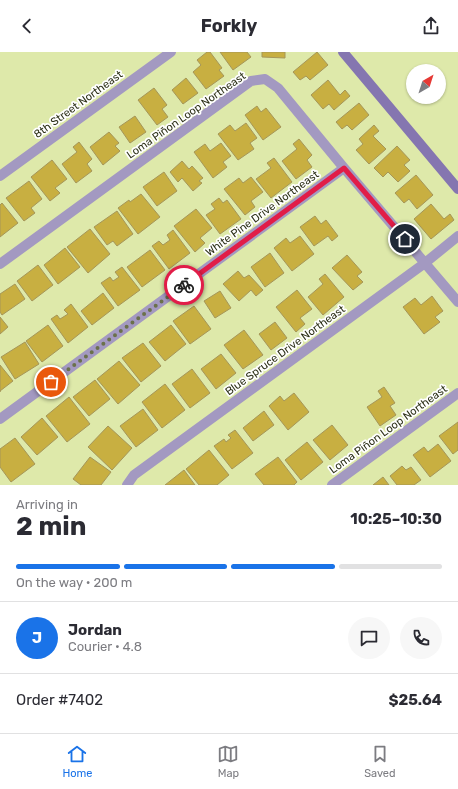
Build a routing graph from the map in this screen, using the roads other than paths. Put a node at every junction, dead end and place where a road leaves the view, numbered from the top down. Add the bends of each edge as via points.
1 (171, 52) edge
2 (343, 52) edge
3 (344, 168) junction
4 (0, 176) edge
5 (458, 189) edge
6 (458, 236) edge
7 (425, 263) junction
8 (0, 264) edge
9 (458, 302) edge
10 (458, 392) edge
11 (0, 419) edge
12 (127, 485) edge
13 (332, 485) edge

1 - 4 street, 8th Street Northeast
2 - 5 street
3 - 7 street, Loma Piñon Loop Northeast
3 - 8 street, Loma Piñon Loop Northeast via 278,88 265,79 251,81
3 - 11 street, White Pine Drive Northeast
6 - 7 street, Blue Spruce Drive Northeast
7 - 9 street, Loma Piñon Loop Northeast
7 - 12 street, Blue Spruce Drive Northeast via 134,475
10 - 13 street, Loma Piñon Loop Northeast

